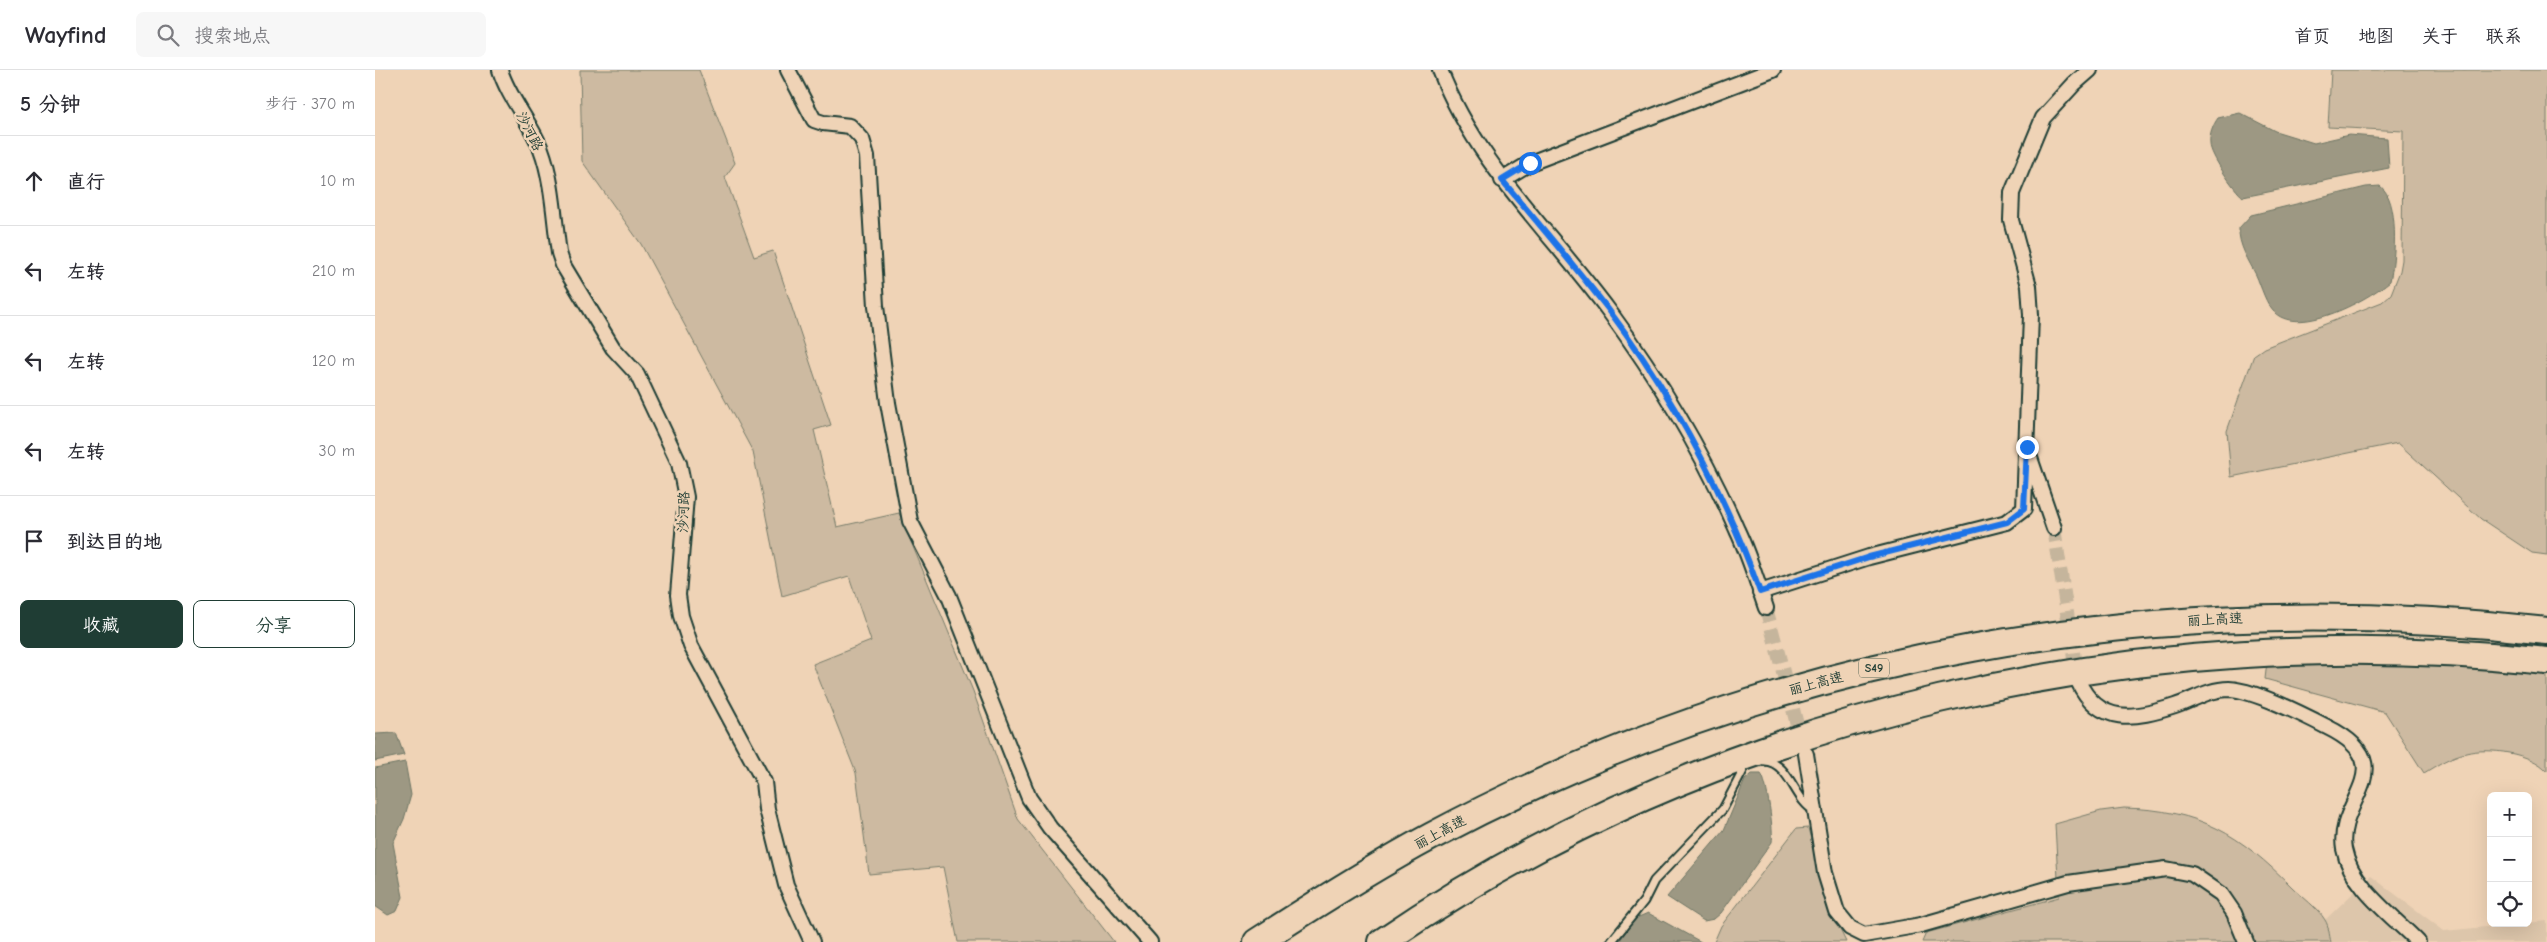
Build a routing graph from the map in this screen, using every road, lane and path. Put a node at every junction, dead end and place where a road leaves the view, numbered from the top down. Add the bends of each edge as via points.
1 (500, 70) edge
2 (788, 70) edge
3 (1440, 70) edge
4 (1773, 70) edge
5 (2090, 70) edge
6 (1502, 180) junction
7 (2027, 447) junction
8 (2054, 528) tunnel mouth
9 (1760, 592) junction
10 (1766, 608) tunnel mouth
11 (2547, 631) edge
12 (2547, 661) edge
13 (2078, 682) tunnel mouth
14 (1806, 754) tunnel mouth
15 (1815, 811) junction
16 (812, 942) edge
17 (1150, 942) edge
18 (1257, 942) edge
19 (1382, 942) edge
20 (1611, 942) edge
21 (2246, 942) edge
22 (2419, 942) edge

1 - 16 street, 沙河路 via 505,86 541,150 563,265 613,348 637,374 679,463 686,496 679,596 685,629 764,782 786,885
2 - 17 street via 814,120 850,126 865,148 885,384 913,529 949,596 1029,798 1050,828
3 - 6 street via 1466,127
4 - 6 street via 1530,163
5 - 7 street via 2043,118 2012,193 2011,220 2029,286 2031,315
6 - 9 street via 1608,310 1662,389 1725,502
7 - 8 street
7 - 9 street via 2024,509 2007,522 1869,557
9 - 10 street
11 - 18 highway, 丽上高速 / S49 via 2420,619 2215,619 2147,623 2031,637 1878,667 1727,710 1554,776 1415,846 1313,905
12 - 19 highway via 2381,650 2242,653 2103,667 1921,703 1796,739 1658,792 1499,870
13 - 22 street via 2102,710 2124,717 2175,706 2219,689 2231,689 2255,696 2348,739 2363,757 2364,769 2360,793 2349,814 2343,836 2347,859 2365,889
14 - 15 street
15 - 20 lane via 1806,806 1777,766 1767,760 1750,763 1741,772 1723,809 1654,880 1644,901
15 - 21 street via 1825,873 1837,912 1850,928 1864,935 1921,925 2068,883 2166,870 2192,874 2217,890 2234,912

